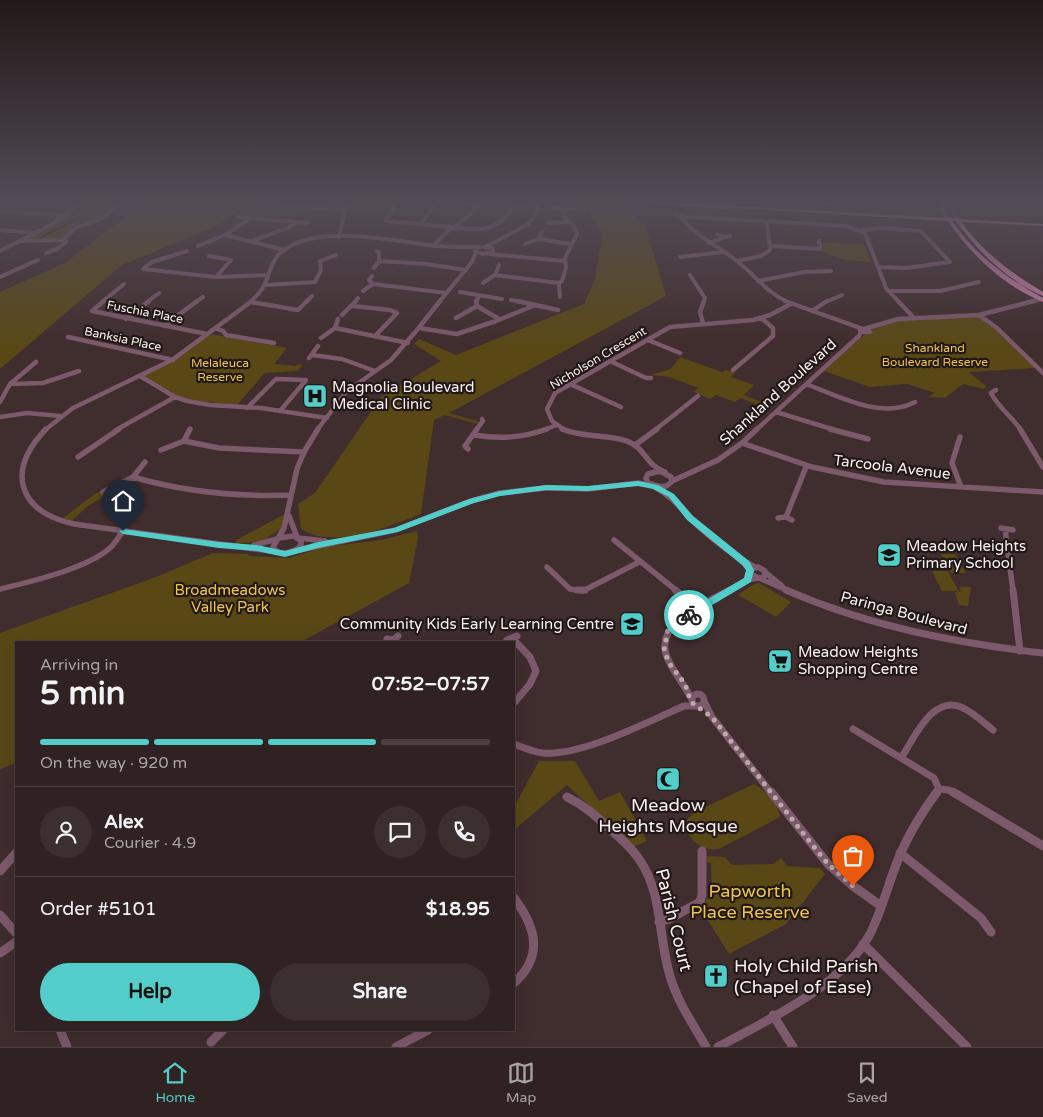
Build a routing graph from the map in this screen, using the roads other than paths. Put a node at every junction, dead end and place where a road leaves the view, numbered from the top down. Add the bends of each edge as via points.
1 (58, 249) edge
2 (281, 249) edge
3 (288, 249) edge
4 (466, 249) edge
5 (480, 249) edge
6 (486, 249) edge
7 (494, 249) edge
8 (569, 249) edge
9 (719, 249) edge
10 (770, 249) edge
11 (871, 249) edge
12 (938, 249) edge
13 (971, 249) edge
14 (980, 249) edge
15 (285, 250) junction
16 (186, 251) dead end
17 (377, 251) dead end
18 (476, 252) junction
19 (491, 252) junction
20 (723, 252) junction
21 (982, 252) junction
22 (46, 253) dead end
23 (336, 255) dead end
24 (976, 255) junction
25 (209, 256) dead end
26 (680, 257) dead end
27 (38, 260) dead end
28 (231, 260) junction
29 (238, 260) dead end
30 (379, 261) junction
31 (564, 261) junction
32 (737, 261) junction
33 (472, 262) junction
34 (499, 265) dead end
35 (878, 267) junction
36 (374, 268) dead end
37 (465, 270) junction
38 (831, 271) dead end
39 (268, 275) junction
40 (495, 275) junction
41 (690, 275) dead end
42 (372, 276) dead end
43 (0, 277) edge
44 (216, 277) junction
45 (758, 281) junction
46 (979, 282) dead end
47 (484, 283) dead end
48 (559, 283) junction
49 (124, 284) dead end
50 (265, 284) junction
51 (373, 284) junction
52 (363, 291) dead end
53 (888, 291) junction
54 (460, 292) dead end
55 (159, 293) dead end
56 (447, 293) junction
57 (842, 295) dead end
58 (312, 296) dead end
59 (479, 296) junction
60 (203, 297) dead end
61 (560, 297) dead end
62 (358, 298) dead end
63 (1043, 298) edge
64 (502, 299) dead end
65 (511, 300) dead end
66 (250, 302) junction
67 (791, 304) junction
68 (353, 306) junction
69 (477, 306) junction
70 (533, 306) junction
71 (558, 310) dead end
72 (812, 312) junction
73 (980, 315) junction
74 (913, 317) junction
75 (456, 318) dead end
76 (761, 318) junction
77 (126, 319) junction
78 (499, 319) junction
79 (703, 323) junction
80 (164, 326) junction
81 (215, 328) junction
82 (335, 328) junction
83 (418, 329) junction
84 (863, 331) junction
85 (207, 334) junction
86 (376, 335) junction
87 (321, 338) dead end
88 (63, 340) dead end
89 (648, 340) junction
90 (408, 342) junction
91 (274, 343) dead end
92 (318, 346) dead end
93 (679, 351) dead end
94 (173, 360) junction
95 (610, 361) junction
96 (36, 362) dead end
97 (1040, 368) edge
98 (733, 370) dead end
99 (79, 371) dead end
100 (375, 371) junction
101 (1043, 374) edge
102 (140, 376) junction
103 (646, 378) dead end
104 (10, 384) junction
105 (570, 384) junction
106 (806, 384) junction
107 (996, 390) dead end
108 (698, 396) dead end
109 (175, 397) junction
110 (0, 402) edge
111 (915, 402) dead end
112 (247, 408) junction
113 (621, 408) dead end
114 (280, 411) junction
115 (776, 412) junction
116 (60, 416) junction
117 (0, 417) edge
118 (327, 418) junction
119 (482, 419) dead end
120 (557, 425) junction
121 (190, 429) dead end
122 (474, 435) junction
123 (960, 437) dead end
124 (869, 439) dead end
125 (184, 441) junction
126 (742, 443) junction
127 (635, 444) junction
128 (90, 448) junction
129 (468, 449) dead end
130 (98, 450) dead end
131 (161, 450) dead end
132 (304, 452) junction
133 (78, 457) dead end
134 (145, 462) dead end
135 (652, 467) junction
136 (806, 467) junction
137 (1043, 467) edge
138 (666, 473) junction
139 (684, 474) junction
140 (647, 475) junction
141 (133, 477) junction
142 (672, 482) junction
143 (638, 483) junction
144 (653, 486) junction
145 (961, 487) junction
146 (104, 492) dead end
147 (1043, 492) edge
148 (290, 495) junction
149 (672, 495) junction
150 (288, 514) junction
151 (778, 518) dead end
152 (1013, 530) dead end
153 (123, 531) junction
154 (298, 537) junction
155 (279, 538) junction
156 (614, 539) dead end
157 (338, 541) junction
158 (240, 546) junction
159 (295, 551) junction
160 (277, 552) junction
161 (639, 562) junction
162 (546, 566) dead end
163 (751, 570) junction
164 (766, 573) junction
165 (759, 578) junction
166 (748, 580) junction
167 (0, 589) edge
168 (790, 592) junction
169 (698, 609) junction
170 (512, 638) dead end
171 (515, 641) edge
172 (515, 641) edge
173 (1020, 650) junction
174 (1043, 653) edge
175 (685, 684) junction
176 (699, 695) junction
177 (690, 698) junction
178 (515, 702) edge
179 (700, 705) junction
180 (684, 706) junction
181 (853, 730) dead end
182 (993, 730) dead end
183 (515, 744) edge
184 (901, 758) junction
185 (940, 789) junction
186 (567, 797) dead end
187 (1042, 843) edge
188 (702, 851) dead end
189 (900, 853) junction
190 (15, 854) edge
191 (0, 871) edge
192 (515, 899) edge
193 (881, 906) junction
194 (0, 915) edge
195 (659, 922) junction
196 (15, 932) edge
197 (991, 932) dead end
198 (15, 943) edge
199 (863, 944) junction
200 (0, 953) edge
201 (515, 982) edge
202 (773, 1015) junction
203 (60, 1031) edge
204 (222, 1031) edge
205 (426, 1031) edge
206 (211, 1042) dead end
207 (67, 1047) edge
208 (396, 1047) edge
209 (706, 1047) edge
210 (718, 1047) edge
211 (793, 1047) edge
212 (967, 1047) edge

1 - 22 street
2 - 15 street
3 - 15 street
4 - 18 street
5 - 18 street
6 - 19 street
7 - 19 street
8 - 31 street
9 - 20 street
10 - 32 street via 761,256
11 - 35 street
12 - 35 street via 950,262 906,268
13 - 24 main road
14 - 21 main road
15 - 39 street via 274,258
16 - 44 street via 152,262 142,269
17 - 30 street
18 - 19 street
18 - 33 street
19 - 31 street
19 - 33 street
20 - 26 street
20 - 32 street
21 - 24 main road
21 - 63 main road
23 - 50 street via 327,256 320,262 315,282
24 - 63 main road via 1004,278
25 - 28 street
27 - 43 street
28 - 29 street
28 - 44 street
30 - 36 street
30 - 37 street
31 - 48 street via 566,267
32 - 45 street
33 - 37 street
34 - 40 street
35 - 53 street
37 - 56 street
38 - 45 street via 817,270
39 - 44 street
39 - 50 street
40 - 47 street
40 - 48 street
41 - 79 street via 705,298 700,312
42 - 51 street via 369,280
45 - 67 street via 774,296
46 - 53 street via 940,290
48 - 61 street
49 - 77 street, Fuschia Place via 92,311
50 - 66 street
51 - 52 street
51 - 56 street
53 - 74 street
54 - 59 street
55 - 77 street
56 - 83 street
57 - 72 street
58 - 66 street via 296,312
59 - 64 street
59 - 69 street
60 - 80 street
62 - 68 street
63 - 73 street, Shankland Boulevard
65 - 70 street
66 - 81 street
67 - 72 street
67 - 76 street, Nicholson Crescent
68 - 82 street via 340,317
68 - 86 street via 397,313
69 - 75 street
69 - 78 street
70 - 71 street
70 - 78 street
72 - 84 street
73 - 74 street, Shankland Boulevard
73 - 97 street
74 - 84 street, Shankland Boulevard via 876,324
76 - 79 street, Nicholson Crescent
76 - 98 street via 773,326 773,336
77 - 80 street, Fuschia Place
78 - 83 street via 458,334
79 - 89 street, Nicholson Crescent via 674,326
80 - 85 street, Fuschia Place
81 - 85 street
81 - 91 street via 226,335
82 - 86 street
82 - 87 street
83 - 90 street
84 - 106 street, Shankland Boulevard
85 - 94 street
86 - 90 street
88 - 94 street, Banksia Place via 68,336
89 - 93 street
89 - 95 street, Nicholson Crescent
90 - 100 street
92 - 100 street via 310,357 342,359
94 - 102 street
95 - 103 street
95 - 105 street, Nicholson Crescent
96 - 104 street
97 - 101 street
99 - 104 street via 42,383
100 - 118 street via 346,392
102 - 109 street
102 - 116 street
104 - 110 street
105 - 113 street
105 - 120 street, Nicholson Crescent via 555,393 548,404 548,413
106 - 111 street via 881,407 906,408
106 - 115 street, Shankland Boulevard
107 - 137 street via 990,394 992,398 1013,418
108 - 127 street
109 - 112 street via 200,404
109 - 128 street
112 - 114 street
112 - 114 street via 276,379 306,380
114 - 118 street
115 - 124 street via 813,426
115 - 126 street, Shankland Boulevard
116 - 117 street via 27,413
116 - 153 street via 36,440 24,458 23,491 34,507 56,520
118 - 132 street
119 - 122 street via 484,421
120 - 122 street via 516,439
120 - 127 street via 582,435
121 - 125 street
122 - 129 street via 465,446
123 - 145 street via 952,463
125 - 131 street
125 - 132 street via 220,448
126 - 136 street, Tarcoola Avenue
126 - 139 street, Shankland Boulevard via 725,457
127 - 135 street
128 - 130 street
128 - 133 street
132 - 148 street
134 - 141 street
135 - 138 street
135 - 140 street
136 - 145 street, Tarcoola Avenue via 884,482
136 - 151 street via 789,518
138 - 139 street, Shankland Boulevard
138 - 140 street via 655,471
138 - 142 street
139 - 142 street, Shankland Boulevard
140 - 143 street
140 - 144 street via 646,481
141 - 146 street
141 - 148 street via 198,493 259,497
142 - 144 street, Shankland Boulevard via 665,487
142 - 149 street
143 - 144 street
143 - 157 street via 500,493 395,530
144 - 149 street
145 - 147 street, Tarcoola Avenue
148 - 150 street
149 - 163 street via 690,518
150 - 154 street
150 - 155 street
152 - 173 street via 1003,529
153 - 158 street
153 - 167 street via 110,547 95,557 27,583
154 - 155 street
154 - 157 street
154 - 159 street via 301,545
155 - 158 street via 258,545
155 - 160 street via 273,548
156 - 161 street
157 - 159 street
158 - 160 street
159 - 160 street
161 - 162 street via 583,591 570,589
161 - 169 street
163 - 164 street, Paringa Boulevard
163 - 165 street, Paringa Boulevard
163 - 166 street
164 - 165 street
164 - 168 street, Paringa Boulevard
165 - 166 street
165 - 168 street, Paringa Boulevard
166 - 169 street
168 - 173 street, Paringa Boulevard via 925,634
169 - 175 street via 668,630 666,638 664,650 669,663
170 - 171 street
172 - 178 street via 534,660 536,667 534,682
173 - 174 street, Paringa Boulevard
175 - 176 street
175 - 177 street
176 - 177 street
176 - 179 street via 704,698
177 - 179 street via 691,702
177 - 180 street
179 - 180 street
179 - 193 street via 828,864
180 - 183 street via 605,740 563,753 539,753
181 - 184 street
182 - 184 street via 968,710 942,704 932,713
184 - 185 street via 934,778
185 - 187 street via 949,790
185 - 189 street
186 - 195 street, Parish Court via 593,814 643,864 654,893
188 - 195 street via 700,902
189 - 193 street
189 - 197 street via 981,918
190 - 191 street
192 - 201 street via 531,923 535,943 530,966
193 - 199 street
194 - 196 street
195 - 209 street, Parish Court via 676,995
198 - 200 street
199 - 202 street via 837,974
199 - 212 street
202 - 210 street
202 - 211 street
203 - 207 street
204 - 206 street
205 - 208 street

